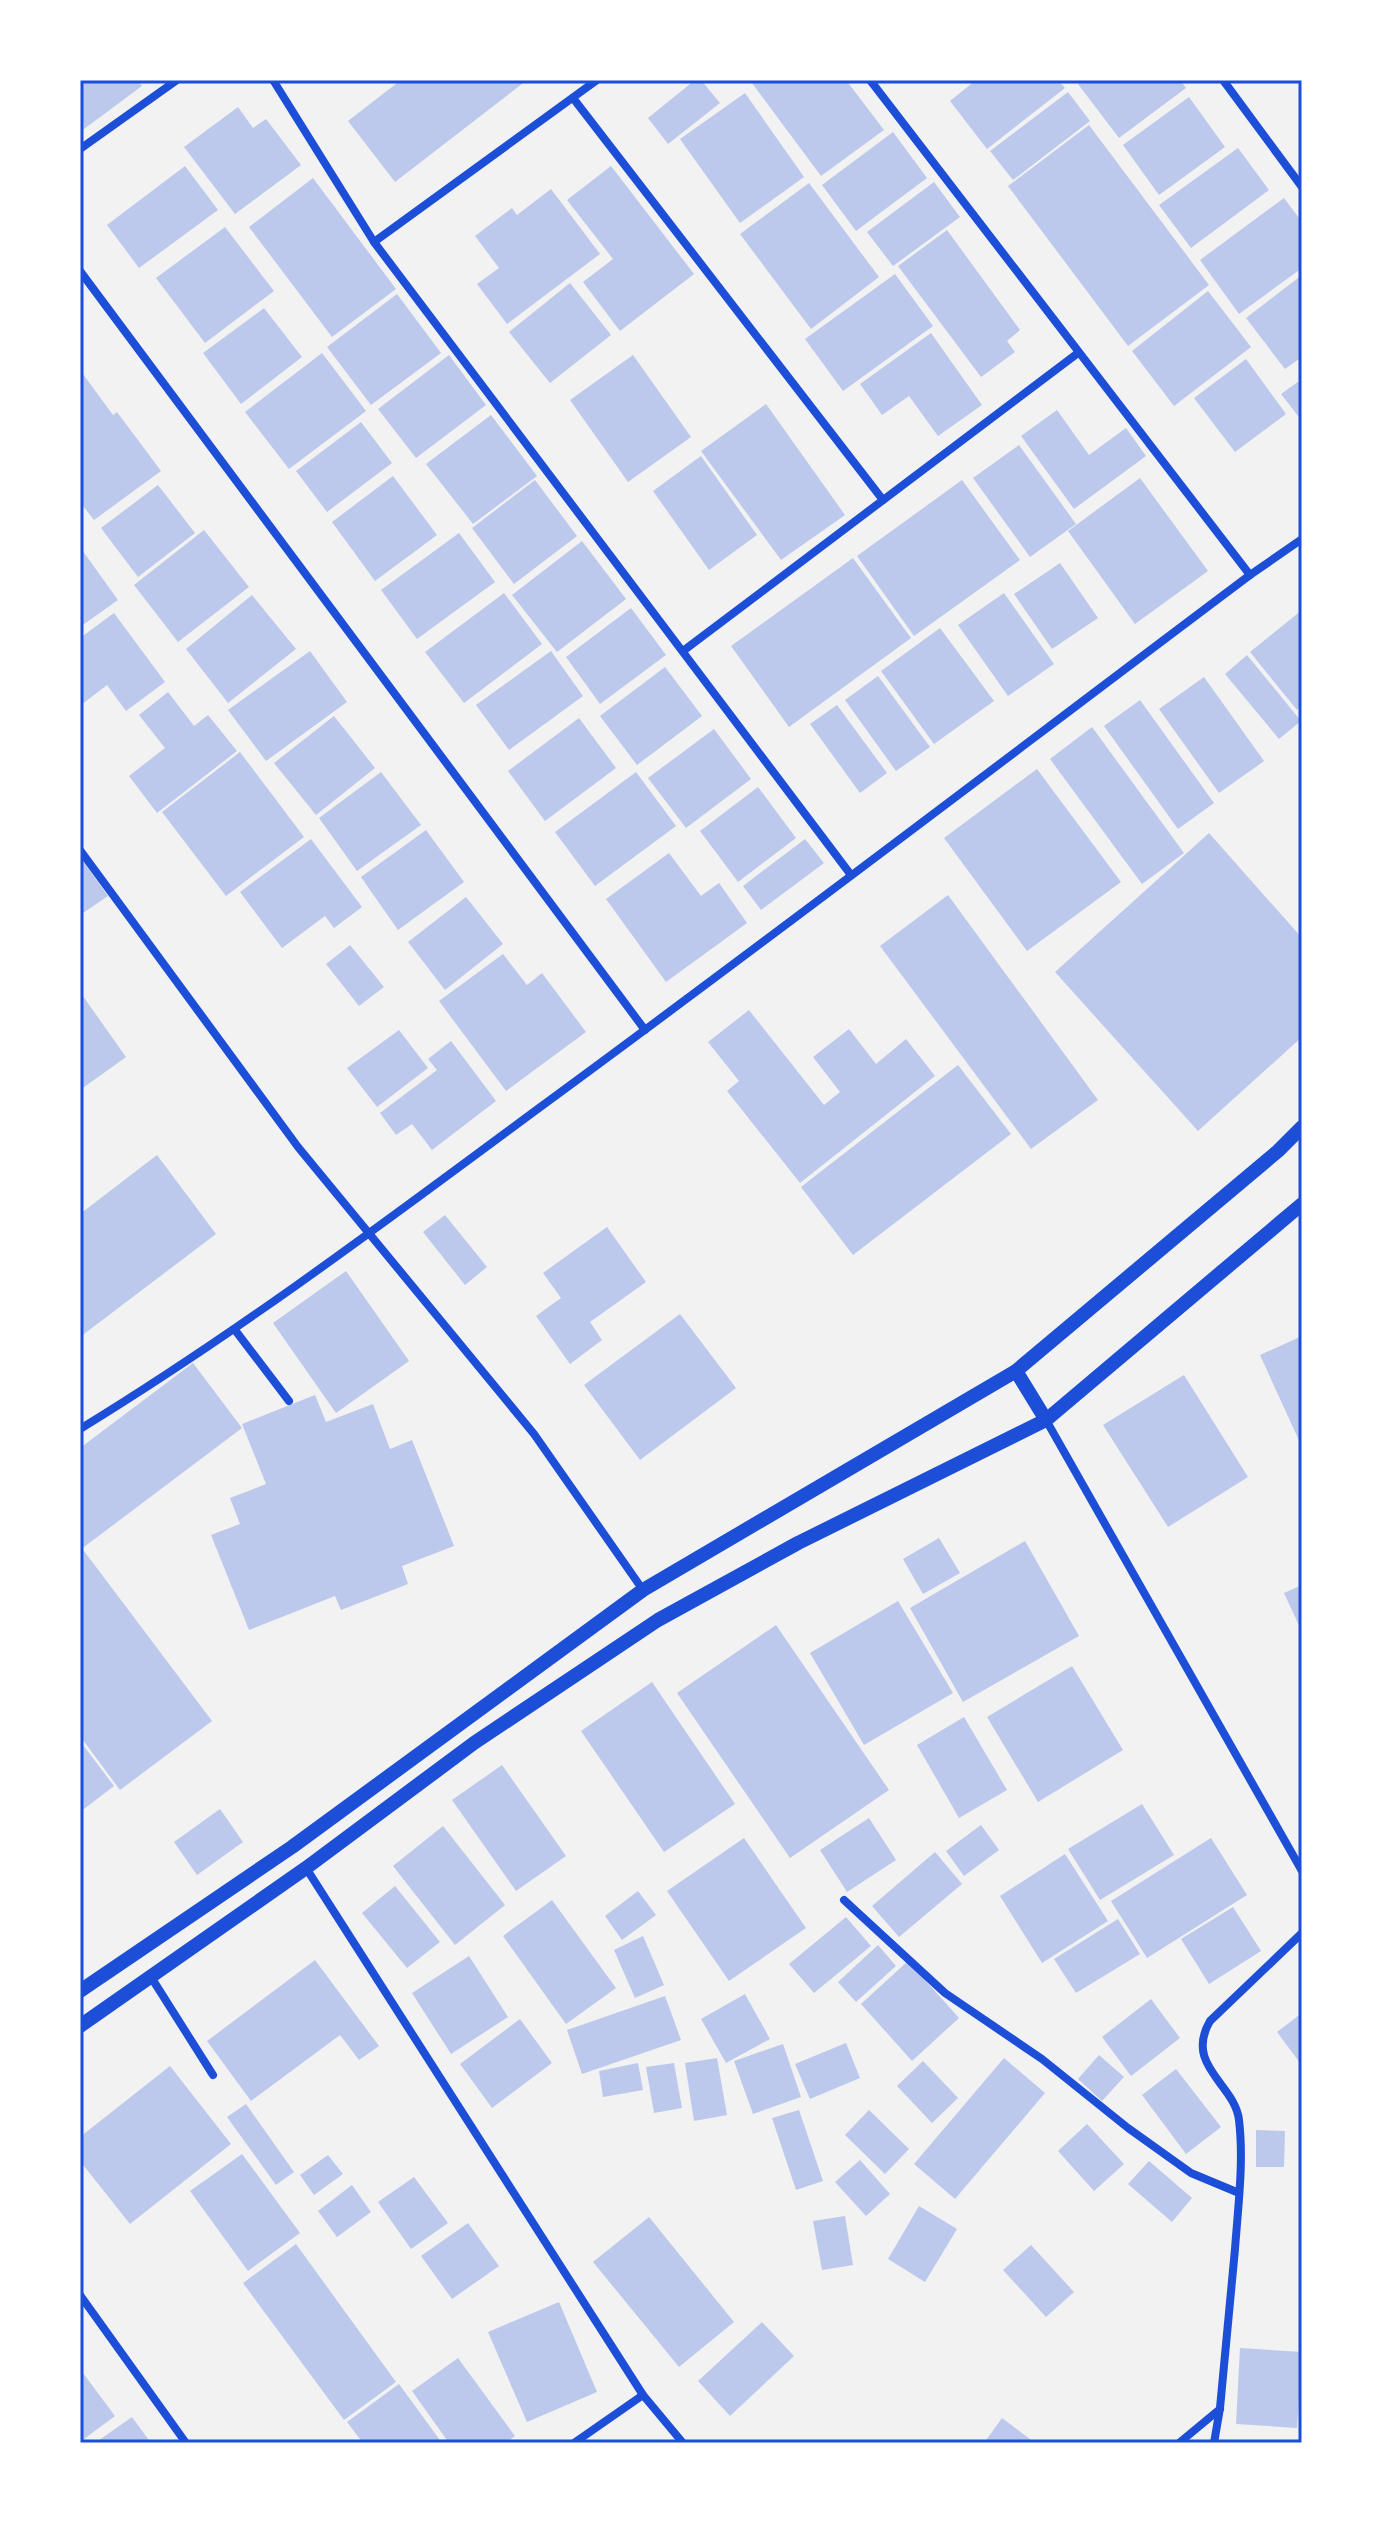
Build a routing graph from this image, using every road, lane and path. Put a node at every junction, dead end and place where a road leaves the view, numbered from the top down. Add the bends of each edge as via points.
1 (177, 80) edge
2 (273, 80) edge
3 (597, 80) edge
4 (870, 80) edge
5 (1223, 80) edge
6 (573, 98) junction
7 (80, 149) edge
8 (1302, 186) edge
9 (374, 242) junction
10 (80, 271) edge
11 (1078, 353) junction
12 (883, 500) junction
13 (1302, 539) edge
14 (1250, 575) junction
15 (683, 651) junction
16 (80, 850) edge
17 (851, 875) junction
18 (645, 1030) junction
19 (1302, 1127) edge
20 (1302, 1204) edge
21 (368, 1234) junction
22 (235, 1330) junction
23 (1016, 1371) junction
24 (289, 1401) dead end
25 (1046, 1420) junction
26 (80, 1429) edge
27 (643, 1590) junction
28 (306, 1868) junction
29 (1302, 1871) edge
30 (844, 1900) dead end
31 (1302, 1933) edge
32 (151, 1977) junction
33 (80, 1991) edge
34 (80, 2026) edge
35 (213, 2075) dead end
36 (1239, 2193) junction
37 (80, 2295) edge
38 (643, 2395) junction
39 (1220, 2408) junction
40 (186, 2443) edge
41 (574, 2443) edge
42 (683, 2443) edge
43 (1179, 2443) edge
44 (1214, 2443) edge

1 - 7 street
2 - 9 street
3 - 6 street
4 - 11 street
5 - 8 street
6 - 9 street
6 - 12 street
9 - 15 street
10 - 18 street
11 - 12 street
11 - 14 street
12 - 15 street
13 - 14 street
14 - 17 street
15 - 17 street
16 - 21 street
17 - 18 street
18 - 21 street
19 - 23 street
20 - 25 street
21 - 22 street
21 - 27 street via 534,1434
22 - 24 street
22 - 26 street
23 - 25 street
23 - 27 street
25 - 28 street via 798,1543 658,1620 474,1743
25 - 29 street
27 - 33 street via 292,1847
28 - 32 street
28 - 38 street
30 - 36 street via 945,1993 1042,2059 1191,2173
31 - 36 street via 1210,2021 1201,2036 1208,2064 1239,2116
32 - 34 street
32 - 35 street
36 - 39 street
37 - 40 street
38 - 41 street
38 - 42 street
39 - 43 street
39 - 44 street

